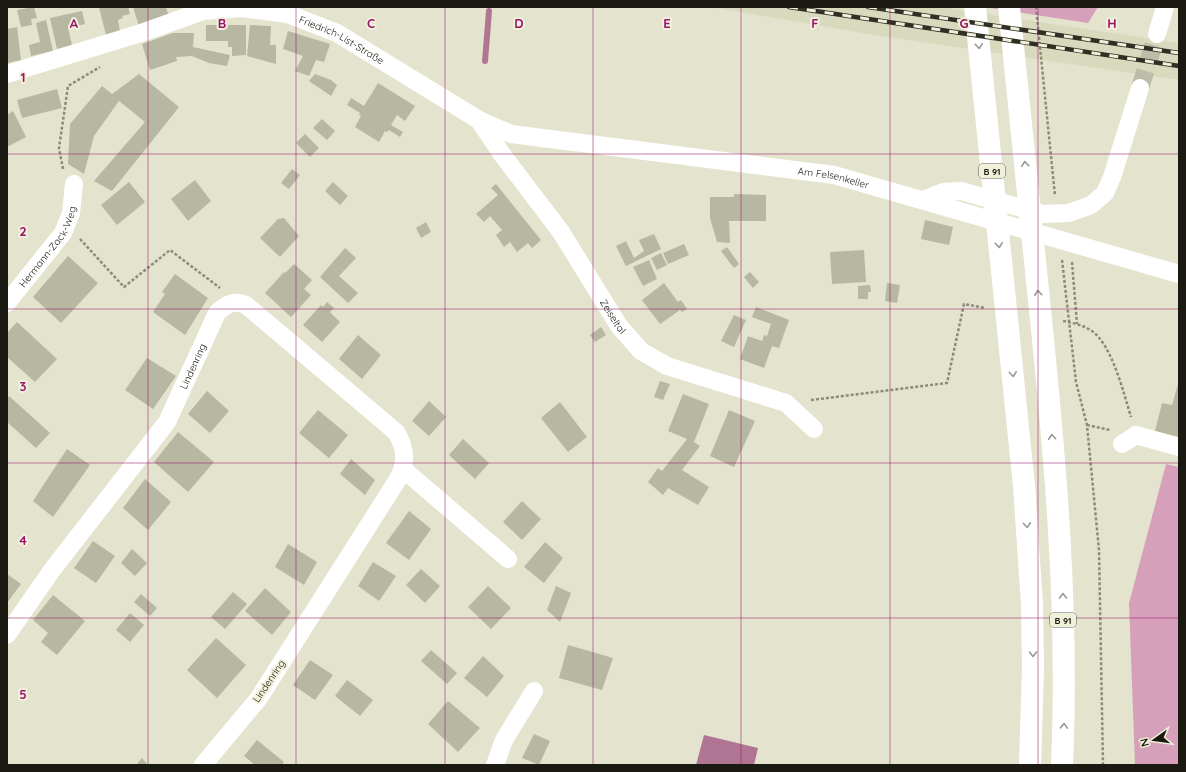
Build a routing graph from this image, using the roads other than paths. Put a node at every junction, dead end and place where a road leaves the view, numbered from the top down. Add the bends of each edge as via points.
1 (975, 7) edge
2 (1008, 7) edge
3 (1165, 7) edge
4 (1157, 34) tunnel mouth
5 (7, 74) edge
6 (1140, 88) tunnel mouth
7 (479, 120) junction
8 (74, 184) road end
9 (923, 200) junction
10 (1179, 274) edge
11 (7, 303) edge
12 (814, 429) dead end
13 (1129, 440) road end
14 (1179, 447) edge
15 (404, 469) junction
16 (508, 559) dead end
17 (7, 635) edge
18 (534, 692) dead end
19 (203, 765) edge
20 (495, 765) edge
21 (1030, 765) edge
22 (1062, 765) edge

1 -> 21 highway, B 91 via 1019,424 1031,590 1033,675
22 -> 2 highway, B 91 via 1062,574 1056,476
3 - 4 street
5 - 7 street, Friedrich-List-Straße via 203,11 241,8 288,14 337,33
6 - 9 street via 1112,177 1105,193 1091,205 1069,213 1043,214 961,191 943,192
7 - 9 street, Am Felsenkeller via 511,134 834,175
7 - 12 street, Zeiseltal via 500,153 561,232 619,326 641,351 667,366 786,403
8 - 11 street, Hermann-Zack-Weg via 73,200 66,226 57,242
9 - 10 street, Am Felsenkeller
13 - 14 street
15 - 16 street
15 - 17 street, Lindenring via 404,450 396,432 246,305 239,302 227,305 217,313 167,422 52,570
15 - 19 street, Lindenring via 259,698
18 - 20 street via 504,740

